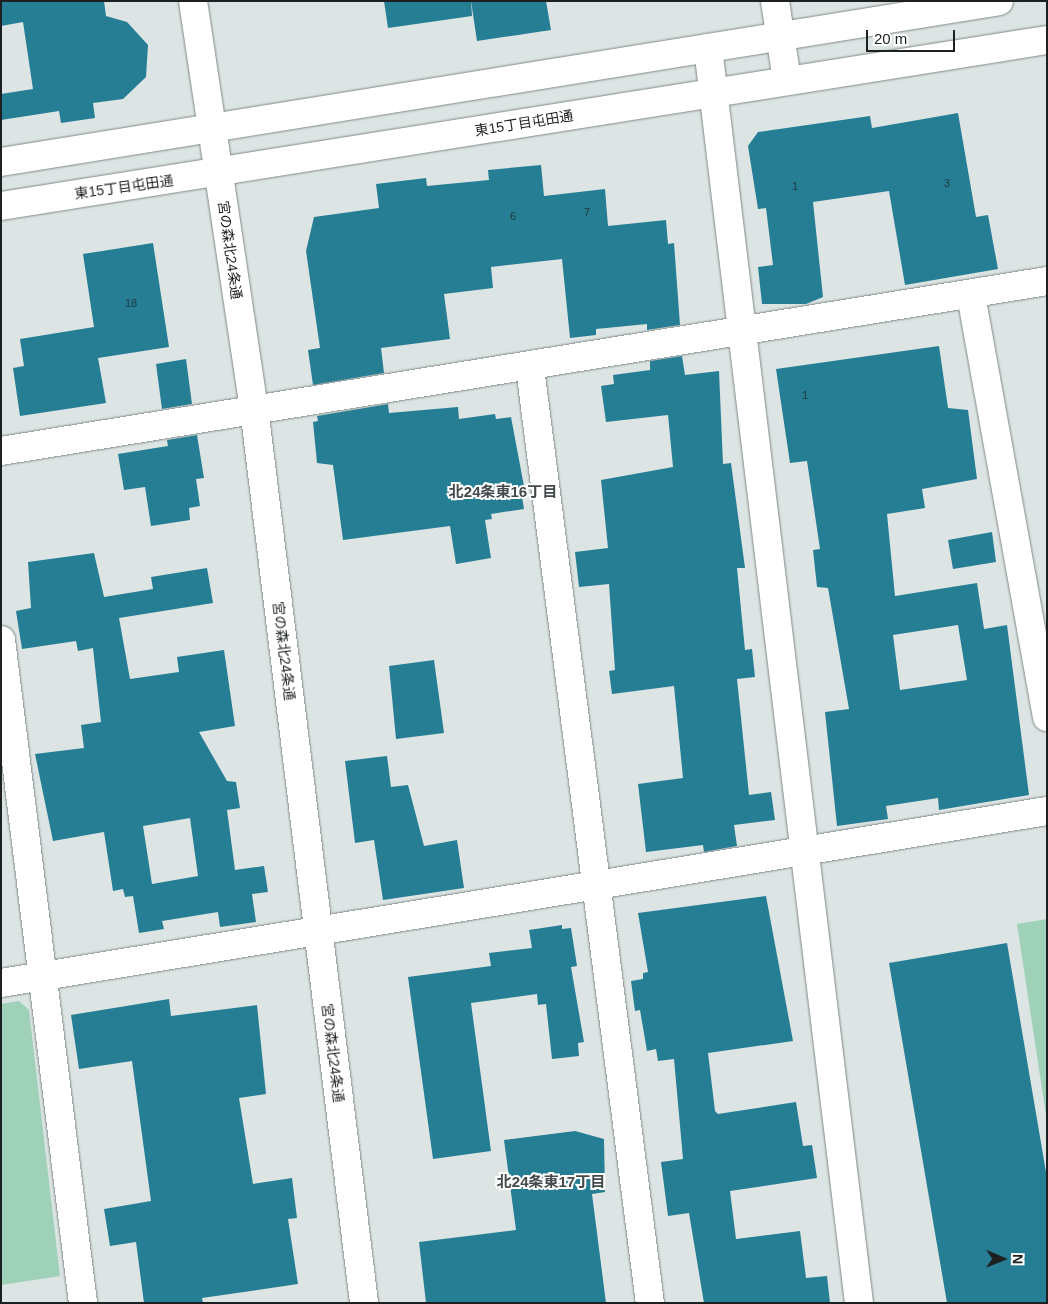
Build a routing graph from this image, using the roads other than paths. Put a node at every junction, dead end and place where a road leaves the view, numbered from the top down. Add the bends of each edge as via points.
1 (193, 1) edge
2 (775, 1) edge
3 (999, 1) edge
4 (781, 37) junction
5 (1047, 40) edge
6 (708, 48) junction
7 (787, 80) junction
8 (711, 92) junction
9 (213, 127) junction
10 (1, 162) edge
11 (220, 173) junction
12 (1, 206) edge
13 (1047, 282) edge
14 (971, 295) junction
15 (744, 334) junction
16 (530, 368) junction
17 (254, 408) junction
18 (1, 451) edge
19 (1, 640) edge
20 (1047, 717) edge
21 (1047, 811) edge
22 (803, 851) junction
23 (595, 884) junction
24 (318, 934) junction
25 (43, 976) junction
26 (1, 983) edge
27 (84, 1303) edge
28 (364, 1303) edge
29 (650, 1303) edge
30 (859, 1303) edge

1 - 9 street, 宮の森北24条通
2 - 4 street
3 - 4 street
4 - 6 street
4 - 7 street
5 - 7 street, 東15丁目屯田通
6 - 8 street
6 - 9 street
7 - 8 street, 東15丁目屯田通
8 - 11 street, 東15丁目屯田通
8 - 15 street
9 - 10 street
9 - 11 street, 宮の森北24条通
11 - 12 street, 東15丁目屯田通
11 - 17 street, 宮の森北24条通
13 - 14 street
14 - 15 street
14 - 20 street
15 - 16 street
15 - 22 street
16 - 17 street
16 - 23 street
17 - 18 street
17 - 24 street, 宮の森北24条通
19 - 25 street
21 - 22 street
22 - 23 street
22 - 30 street
23 - 24 street
23 - 29 street
24 - 25 street
24 - 28 street, 宮の森北24条通
25 - 26 street
25 - 27 street

